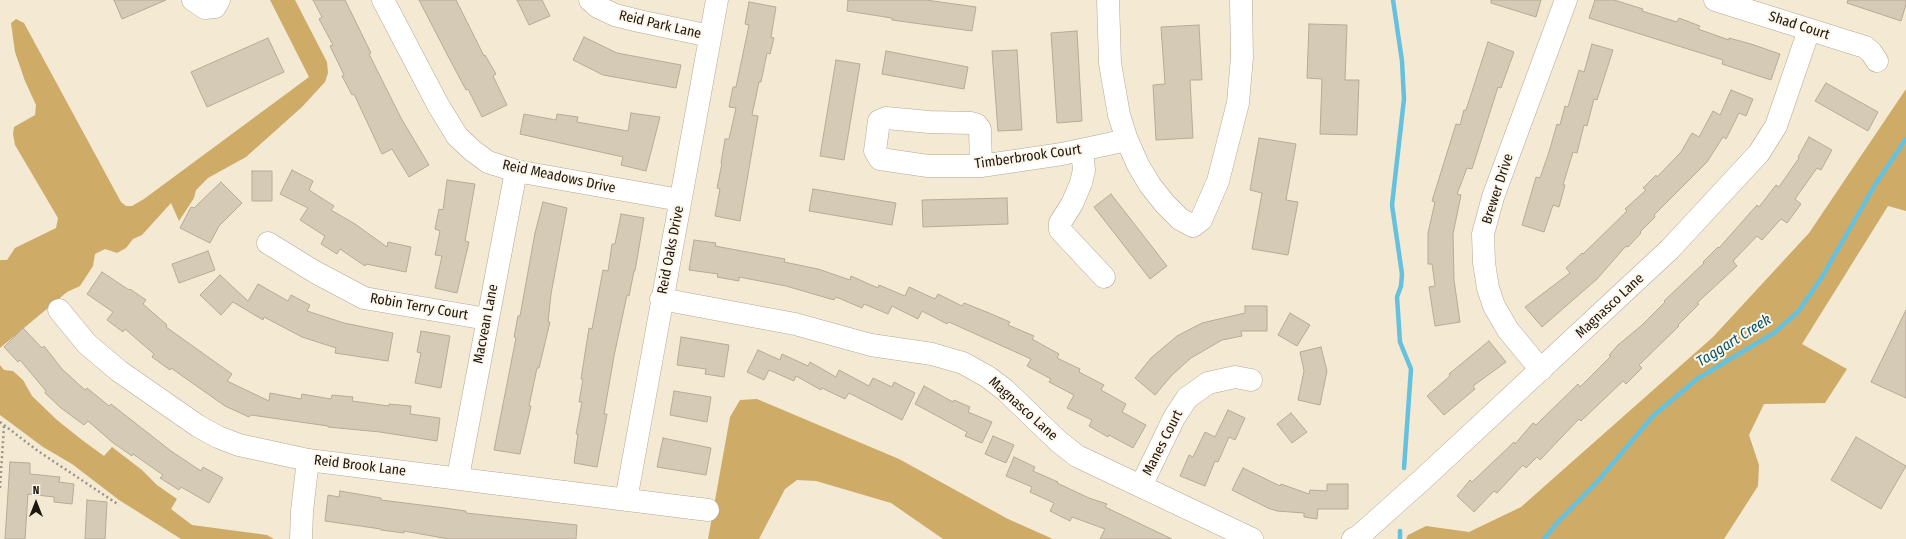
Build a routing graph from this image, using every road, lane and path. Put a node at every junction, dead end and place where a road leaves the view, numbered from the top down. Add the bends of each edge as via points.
1 (193, 0) edge
2 (219, 0) edge
3 (383, 0) edge
4 (590, 0) edge
5 (717, 0) edge
6 (1108, 0) edge
7 (1241, 0) edge
8 (1566, 0) edge
9 (1715, 0) edge
10 (1809, 30) junction
11 (710, 36) junction
12 (1877, 61) dead end
13 (1127, 140) junction
14 (1082, 150) junction
15 (981, 166) junction
16 (516, 171) junction
17 (680, 200) junction
18 (268, 243) dead end
19 (1104, 277) dead end
20 (662, 299) junction
21 (59, 310) dead end
22 (487, 319) junction
23 (1541, 370) junction
24 (1251, 380) dead end
25 (0, 422) edge
26 (4, 425) junction
27 (308, 460) junction
28 (458, 477) junction
29 (1141, 486) junction
30 (0, 488) edge
31 (626, 500) junction
32 (120, 505) dead end
33 (708, 510) dead end
34 (301, 539) edge
35 (1252, 539) edge
36 (1353, 539) edge

1 - 2 street via 205,8 215,7
3 - 16 street, Reid Meadows Drive via 457,136 488,162
4 - 11 street, Reid Park Lane via 598,7 621,16
5 - 11 street, Reid Oaks Drive
6 - 13 street via 1110,63 1119,115
7 - 13 street via 1242,57 1238,103 1218,181 1201,220 1193,226 1180,219 1154,190 1138,165
8 - 23 street, Brewer Drive via 1493,197 1483,234 1484,262 1494,306 1508,330
9 - 10 street, Shad Court
10 - 12 street, Shad Court via 1865,47 1872,52
10 - 23 street, Magnasco Lane via 1776,126 1759,152 1670,249
11 - 17 street, Reid Oaks Drive
13 - 14 street, Timberbrook Court
14 - 15 street, Timberbrook Court
14 - 19 street via 1084,170 1081,183 1060,223 1060,230
15 - 15 street, Timberbrook Court via 928,166 880,159 875,151 879,121 882,119 977,125 980,129
16 - 17 street, Reid Meadows Drive
16 - 22 street, Macvean Lane
17 - 20 street, Reid Oaks Drive
18 - 22 street, Robin Terry Court via 364,298
20 - 29 street, Magnasco Lane via 796,324 872,345 932,354 963,363 1005,390 1077,456
20 - 31 street, Reid Oaks Drive
21 - 27 street, Reid Brook Lane via 87,344 198,426 239,445
22 - 28 street, Macvean Lane
23 - 36 street, Magnasco Lane via 1424,478
24 - 29 street, Manes Court via 1235,377 1208,383 1188,398 1174,418
25 - 26 path
26 - 30 path
26 - 32 path
27 - 28 street, Reid Brook Lane
27 - 34 street
28 - 31 street, Reid Brook Lane
29 - 35 street, Magnasco Lane
31 - 33 street, Reid Brook Lane

